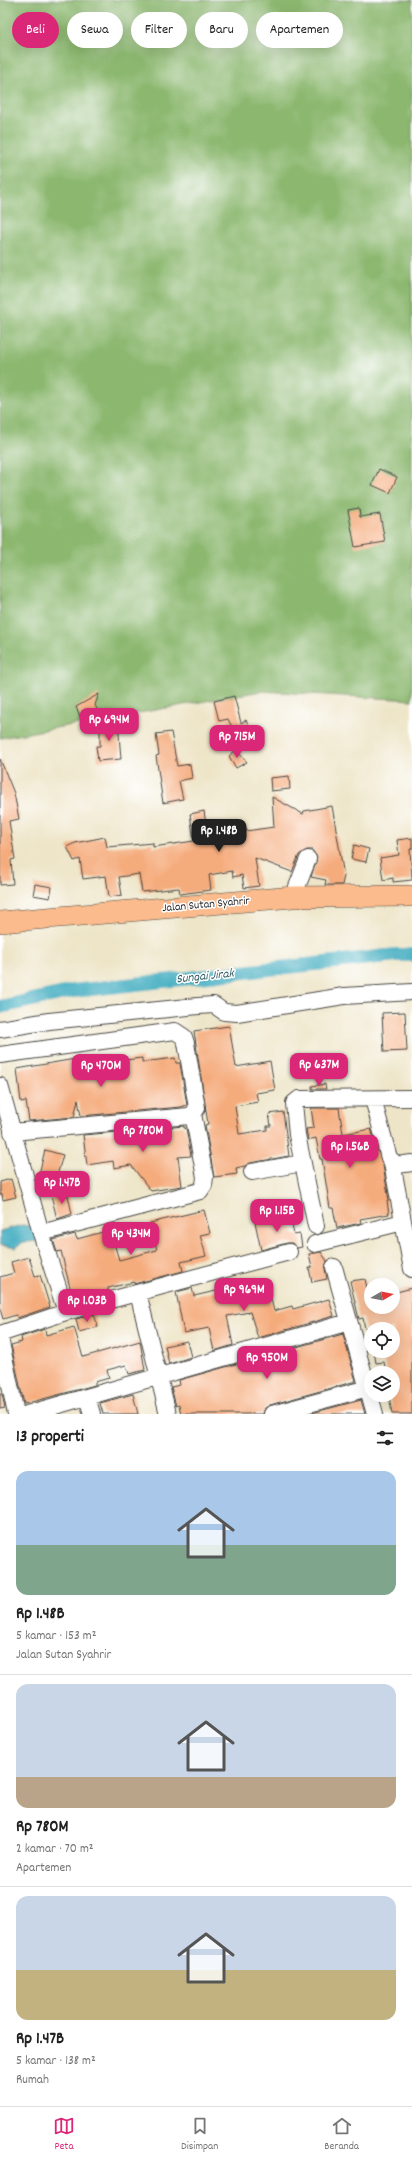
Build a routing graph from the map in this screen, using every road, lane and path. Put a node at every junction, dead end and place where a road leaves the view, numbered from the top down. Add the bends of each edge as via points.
1 (308, 859) dead end
2 (412, 896) edge
3 (293, 897) junction
4 (0, 922) edge
5 (412, 992) edge
6 (0, 1029) edge
7 (0, 1055) edge
8 (0, 1086) edge
9 (412, 1098) edge
10 (373, 1099) junction
11 (193, 1114) junction
12 (12, 1132) junction
13 (303, 1163) junction
14 (392, 1163) junction
15 (412, 1163) edge
16 (252, 1172) dead end
17 (403, 1222) junction
18 (316, 1226) dead end
19 (41, 1233) junction
20 (315, 1244) dead end
21 (289, 1252) dead end
22 (334, 1267) dead end
23 (412, 1269) edge
24 (138, 1293) junction
25 (66, 1312) junction
26 (349, 1322) junction
27 (0, 1334) edge
28 (0, 1338) edge
29 (364, 1374) edge
30 (159, 1375) junction
31 (364, 1389) edge
32 (87, 1397) junction
33 (372, 1402) edge
34 (16, 1414) edge
35 (27, 1414) edge
36 (92, 1414) edge
37 (168, 1414) edge
38 (272, 1414) edge
39 (375, 1414) edge

1 - 3 street
2 - 3 main road, Jalan Sutan Syahrir
3 - 4 main road, Jalan Sutan Syahrir
5 - 6 street via 344,996 237,1012 224,1012 214,1005 198,1006 49,1021
7 - 11 street via 175,1031 184,1037 186,1043 197,1108
8 - 12 street
9 - 10 street
10 - 13 street via 296,1100 294,1106
10 - 14 street
11 - 12 street
11 - 19 street via 205,1177 200,1191
12 - 19 street
13 - 16 street
13 - 18 street
14 - 15 street
14 - 17 street
17 - 20 street
17 - 23 street
19 - 25 street
21 - 24 street
22 - 26 street
24 - 25 street
24 - 30 street
25 - 27 street
26 - 29 street
26 - 30 street
28 - 34 street
30 - 32 street
30 - 37 street
31 - 38 street
32 - 35 street
32 - 36 street
33 - 39 street

